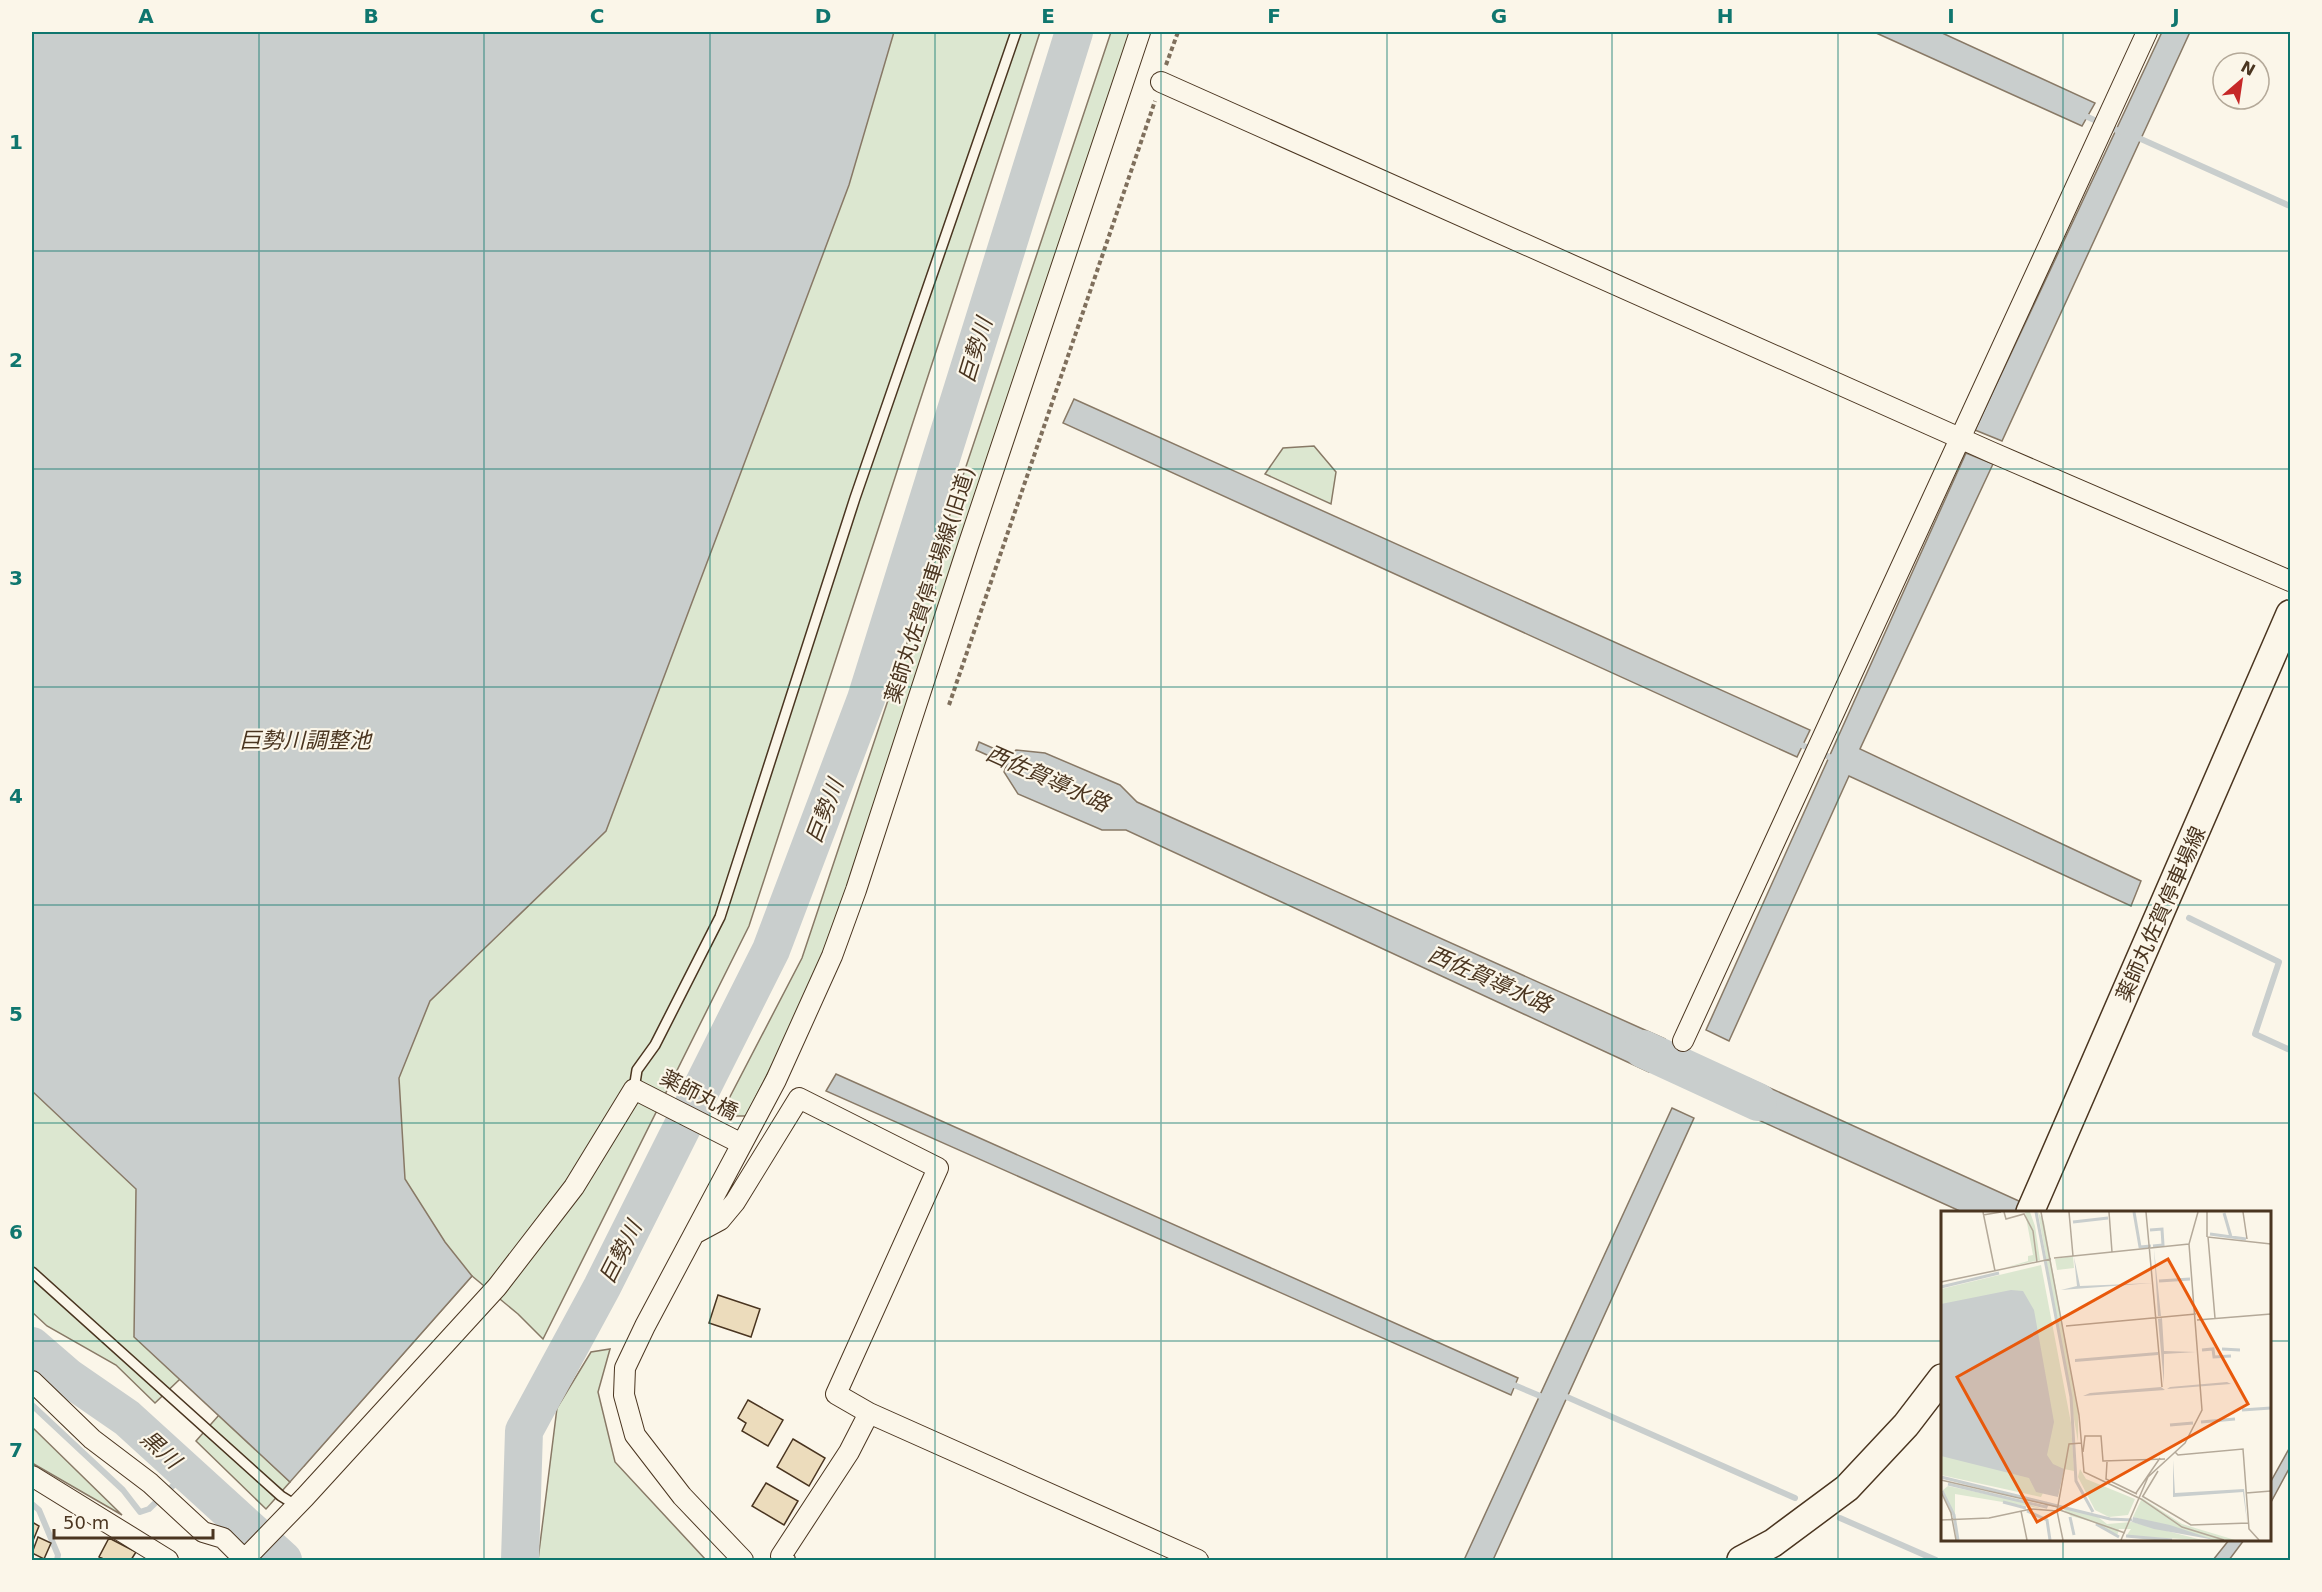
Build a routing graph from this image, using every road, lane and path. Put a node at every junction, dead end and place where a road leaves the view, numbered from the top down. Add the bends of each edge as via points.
1 (1016, 32) edge
2 (1140, 32) edge
3 (1178, 32) edge
4 (2147, 32) edge
5 (1161, 82) junction
6 (1976, 445) junction
7 (2290, 581) edge
8 (2290, 614) edge
9 (2285, 643) edge
10 (949, 705) dead end
11 (1683, 1041) dead end
12 (634, 1089) junction
13 (742, 1144) junction
14 (2032, 1207) edge
15 (694, 1234) junction
16 (32, 1272) edge
17 (1941, 1379) edge
18 (32, 1381) edge
19 (869, 1413) junction
20 (32, 1476) edge
21 (297, 1506) junction
22 (168, 1560) edge
23 (245, 1560) edge
24 (743, 1560) edge
25 (785, 1560) edge
26 (1198, 1560) edge
27 (1741, 1560) edge

1 - 12 lane via 855,498 720,917 655,1045 637,1070
2 - 13 street, 薬師丸佐賀停車場線(旧道) via 852,901 814,999
3 - 5 path
4 - 6 street via 2096,142
5 - 6 street
5 - 10 path
6 - 7 street
6 - 11 street via 1821,738
8 - 9 main road, 薬師丸佐賀停車場線
9 - 14 main road, 薬師丸佐賀停車場線
12 - 13 street, 薬師丸橋
12 - 21 street via 574,1187 496,1287
13 - 15 street, 薬師丸佐賀停車場線(旧道)
15 - 19 street via 720,1220 735,1202 799,1098 938,1168 836,1394
15 - 24 street, 薬師丸佐賀停車場線(旧道) via 625,1368 624,1395 635,1435 658,1467
16 - 21 lane via 281,1496
17 - 27 main road via 1906,1425 1847,1488 1773,1543
18 - 23 street via 92,1439 203,1532 223,1538
19 - 25 street via 849,1452 781,1556
19 - 26 street
20 - 22 street
21 - 23 street

